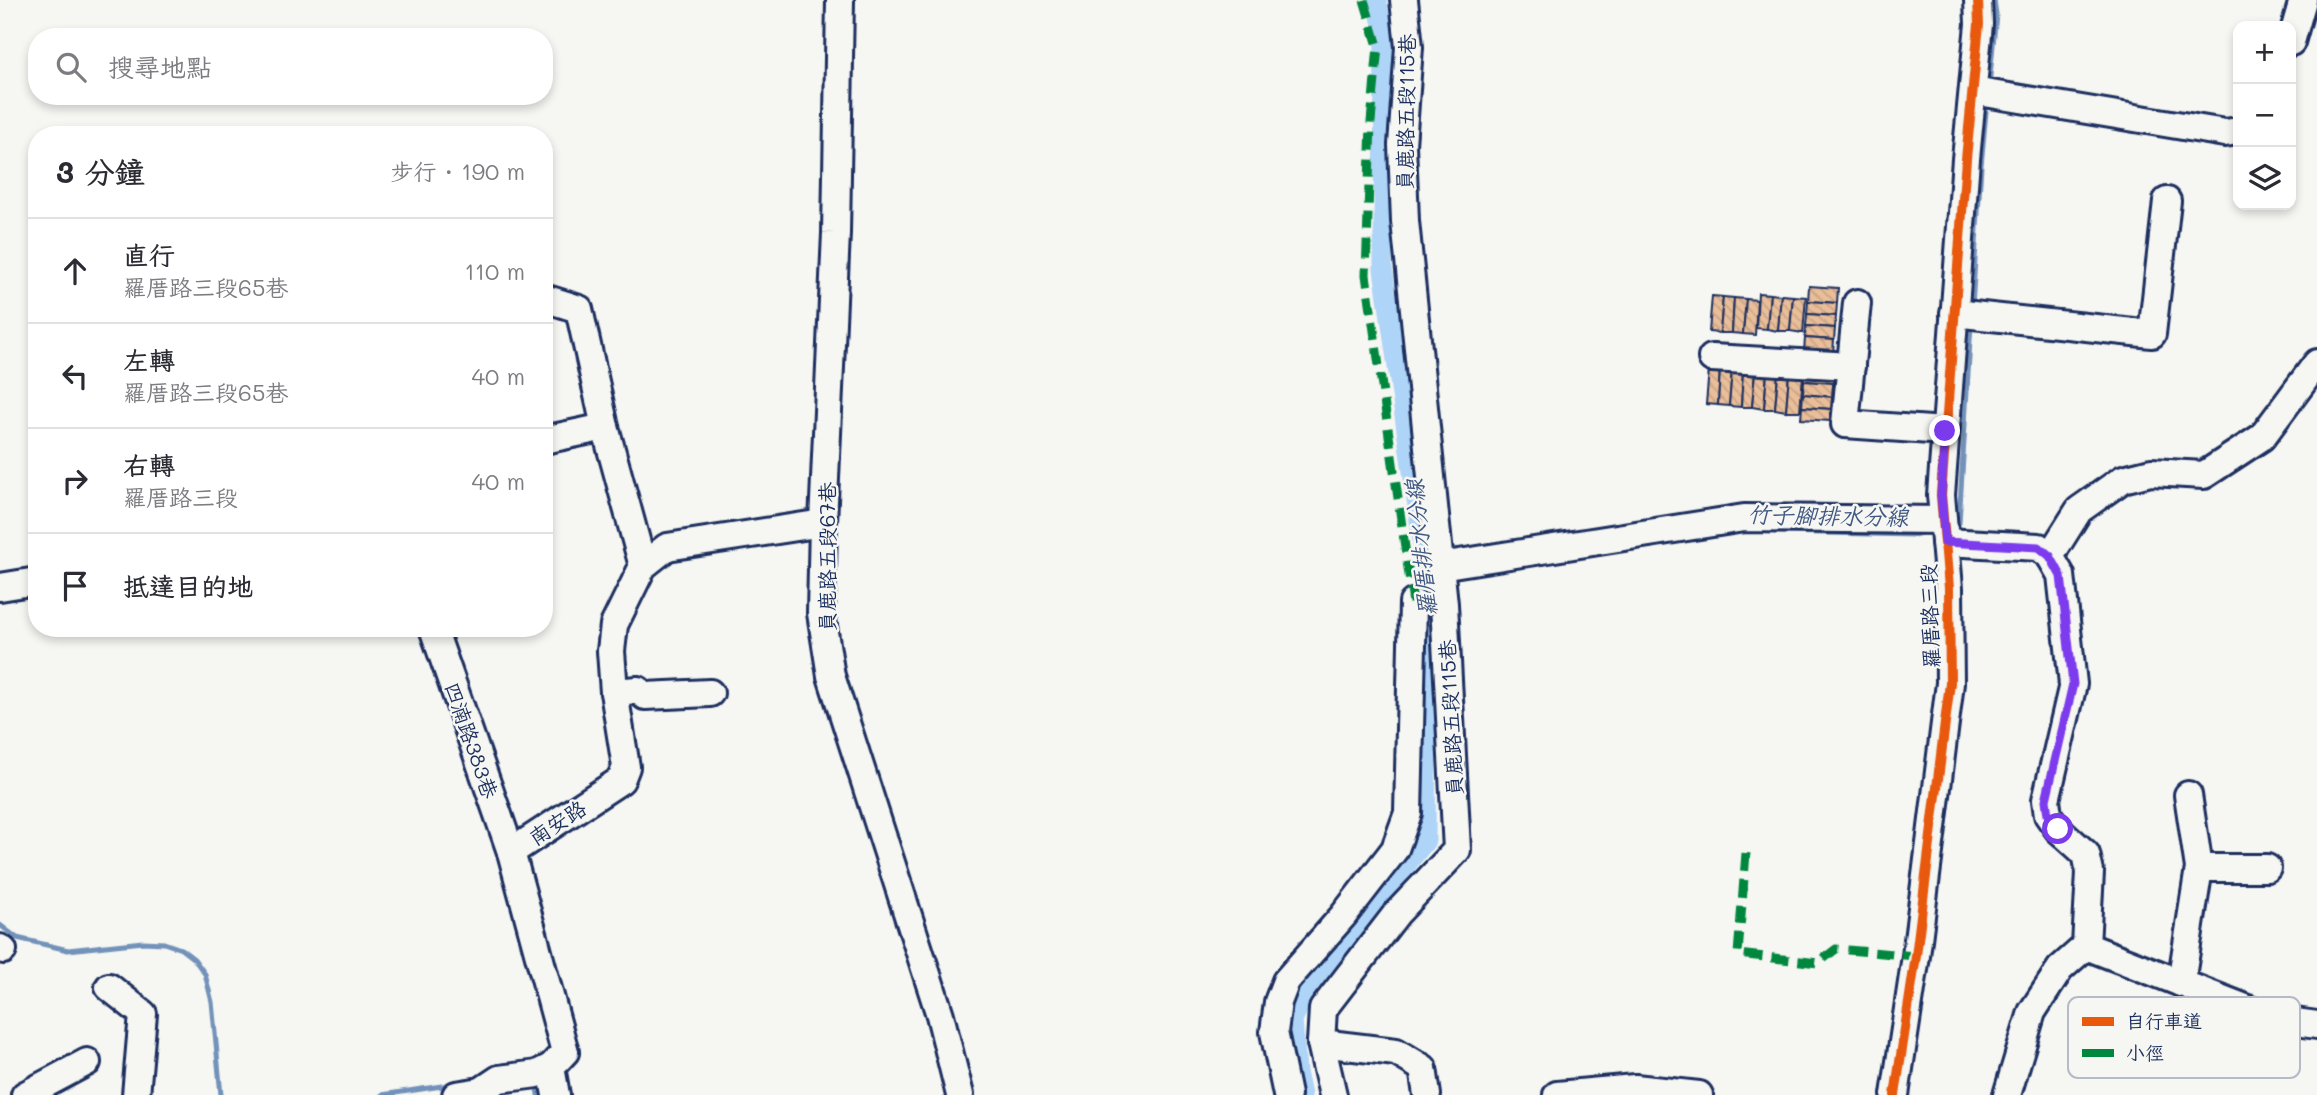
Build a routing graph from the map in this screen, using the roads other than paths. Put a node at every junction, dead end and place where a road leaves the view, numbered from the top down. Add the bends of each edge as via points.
1 (840, 0) edge
2 (1404, 0) edge
3 (1978, 0) edge
4 (2303, 0) edge
5 (2296, 24) edge
6 (1973, 91) junction
7 (2233, 132) edge
8 (2167, 201) dead end
9 (553, 301) edge
10 (1857, 303) dead end
11 (1954, 313) junction
12 (1712, 358) dead end
13 (2317, 363) edge
14 (1851, 366) junction
15 (605, 427) junction
16 (1945, 431) junction
17 (553, 438) edge
18 (823, 523) junction
19 (1944, 530) junction
20 (2050, 556) junction
21 (643, 566) junction
22 (1440, 566) junction
23 (28, 582) edge
24 (0, 587) edge
25 (1413, 603) dead end
26 (436, 637) edge
27 (614, 692) junction
28 (710, 693) dead end
29 (2188, 795) dead end
30 (511, 852) junction
31 (2199, 868) junction
32 (2267, 868) dead end
33 (2087, 946) junction
34 (2182, 983) junction
35 (109, 988) dead end
36 (2218, 997) edge
37 (1321, 1043) junction
38 (87, 1062) dead end
39 (551, 1068) junction
40 (25, 1095) edge
41 (136, 1095) edge
42 (456, 1095) edge
43 (556, 1095) edge
44 (960, 1095) edge
45 (1287, 1095) edge
46 (1333, 1095) edge
47 (1427, 1095) edge
48 (1557, 1095) edge
49 (1699, 1095) edge
50 (1895, 1095) edge
51 (2007, 1095) edge

1 - 18 street, 員鹿路五段67巷 via 836,233
2 - 22 street, 員鹿路五段115巷 via 1409,47 1402,145 1405,221
3 - 6 street, 羅厝路三段
4 - 5 street
6 - 7 street
6 - 11 street, 羅厝路三段
8 - 11 street via 2152,334
9 - 15 street via 579,309
10 - 14 street
11 - 16 street, 羅厝路三段
12 - 14 street
13 - 20 street via 2262,437 2204,475 2151,472 2123,479 2079,510
14 - 16 street via 1845,424
15 - 17 street
15 - 21 street
16 - 19 street, 羅厝路三段
18 - 21 street, 南安路 via 667,547
18 - 44 street, 員鹿路五段67巷 via 821,613 831,677 940,1015
19 - 20 street via 2039,547
19 - 22 street via 1744,518
19 - 50 street, 羅厝路三段 via 1950,683
20 - 33 street via 2061,576 2073,684 2046,800 2048,815 2058,829 2086,854 2091,872
21 - 27 street, 南安路 via 614,625
22 - 37 street, 員鹿路五段115巷 via 1457,850 1397,913 1323,1009
23 - 24 street
25 - 45 street, 員鹿路五段115巷 via 1408,814 1395,849 1286,981 1274,1032
26 - 30 street, 四湳路383巷
27 - 28 street via 638,690 645,696
27 - 30 street, 南安路 via 626,767 621,780
29 - 31 street
30 - 39 street, 南安路 via 565,1052
31 - 32 street
31 - 34 street
33 - 34 street
33 - 51 street via 2060,969 2032,1012
34 - 36 street
35 - 41 street via 144,1014
37 - 46 street, 員鹿路五段115巷
37 - 47 street via 1396,1052 1423,1068
38 - 40 street
39 - 42 street via 499,1079 481,1091
39 - 43 street
48 - 49 street via 1635,1088

